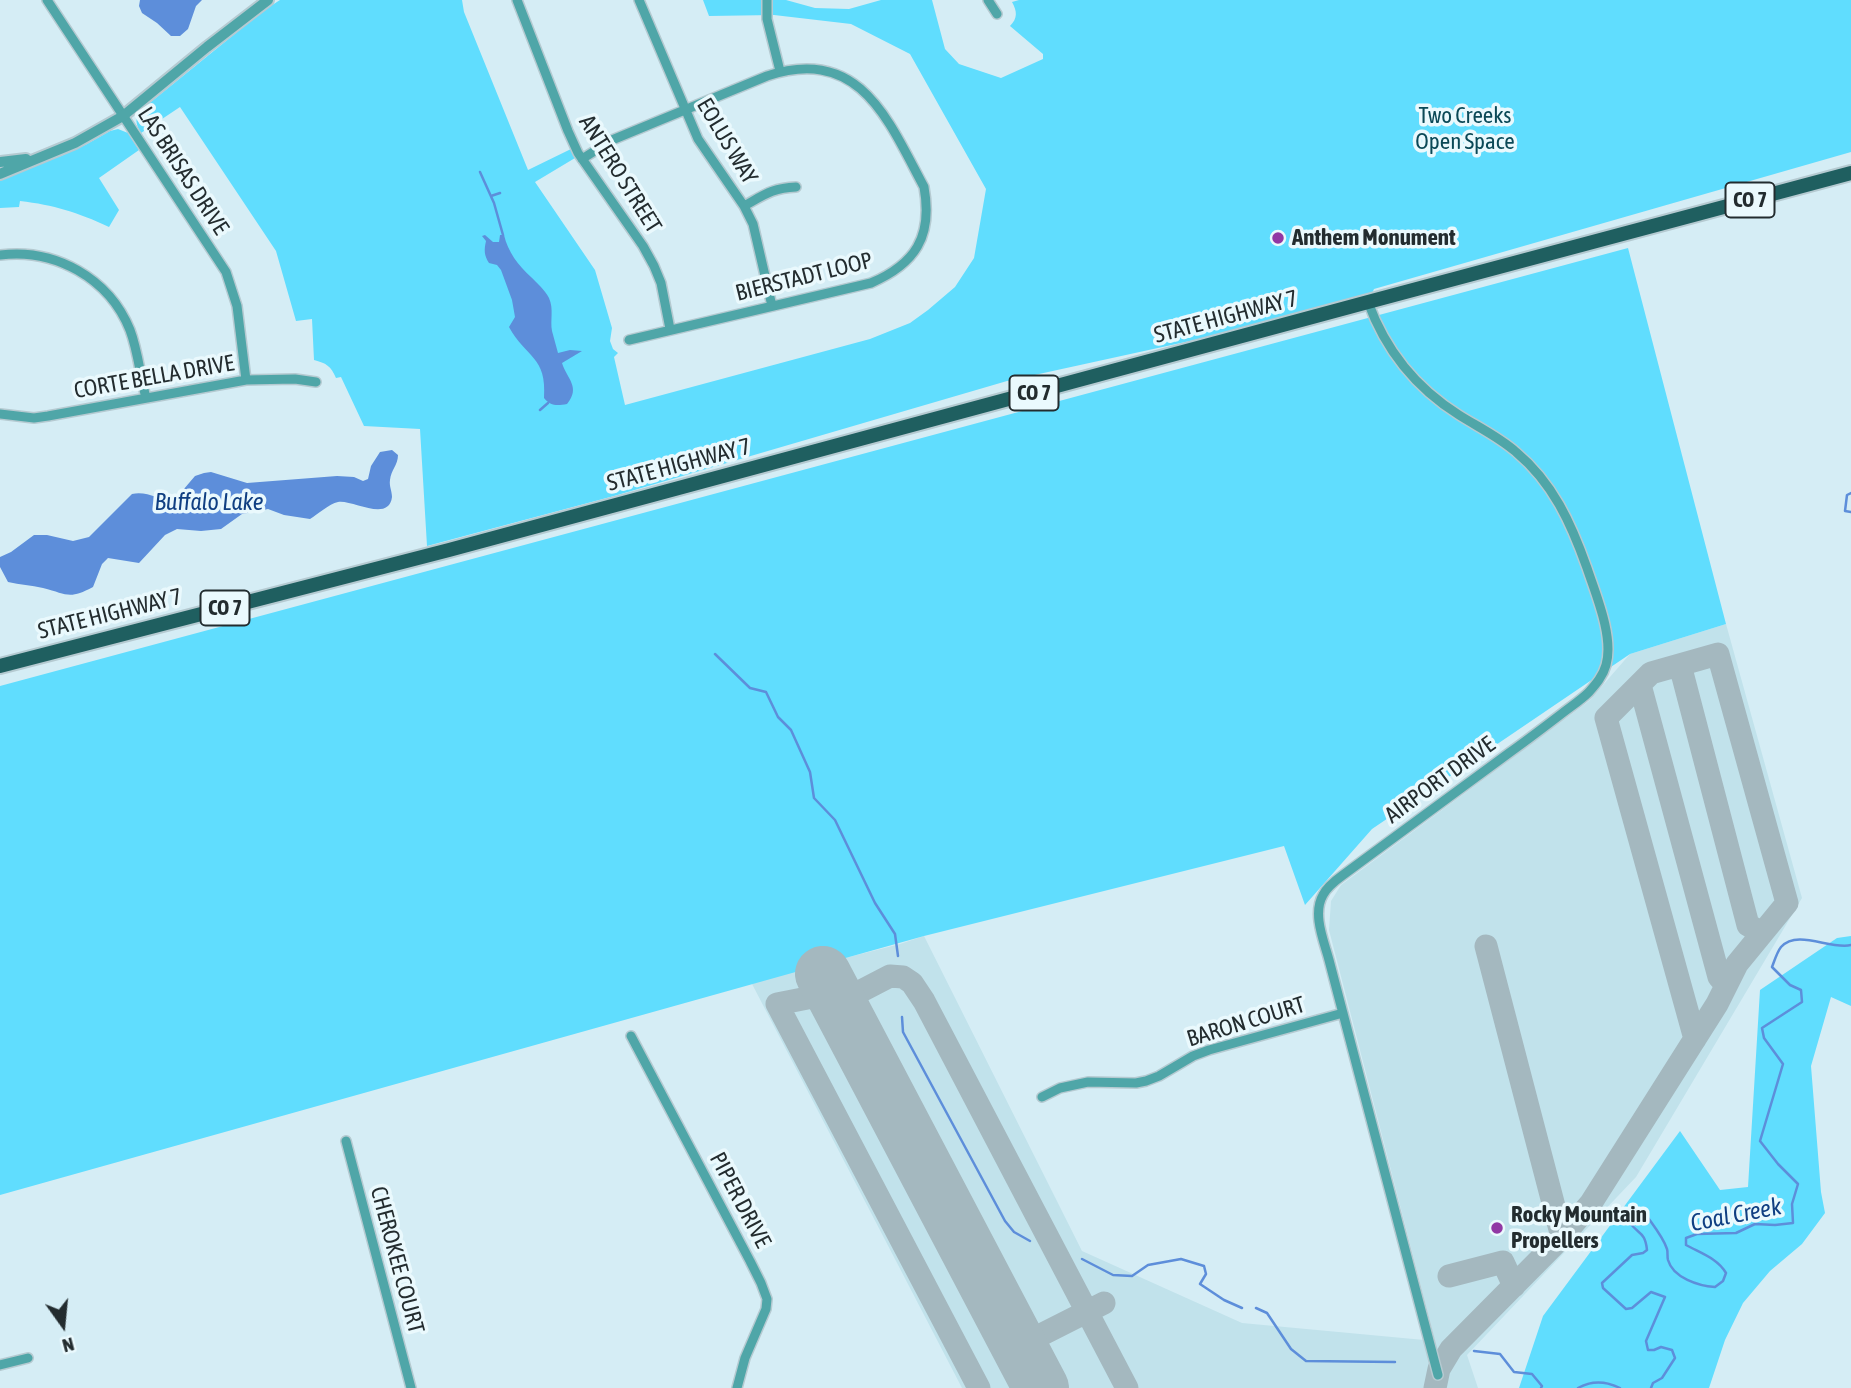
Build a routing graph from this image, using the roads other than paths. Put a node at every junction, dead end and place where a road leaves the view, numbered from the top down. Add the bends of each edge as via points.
1 (47, 0) edge
2 (268, 0) edge
3 (516, 0) edge
4 (639, 0) edge
5 (767, 0) edge
6 (988, 0) edge
7 (997, 14) dead end
8 (780, 71) junction
9 (684, 110) junction
10 (123, 116) junction
11 (39, 158) junction
12 (582, 159) junction
13 (0, 162) edge
14 (1851, 173) edge
15 (0, 174) edge
16 (796, 187) dead end
17 (744, 205) junction
18 (0, 255) edge
19 (1368, 302) junction
20 (772, 306) junction
21 (670, 329) junction
22 (629, 340) dead end
23 (246, 380) junction
24 (316, 382) dead end
25 (146, 398) junction
26 (0, 414) edge
27 (0, 666) edge
28 (1343, 1013) junction
29 (631, 1036) dead end
30 (1042, 1097) dead end
31 (346, 1141) dead end
32 (28, 1357) dead end
33 (0, 1365) edge
34 (1438, 1375) dead end
35 (411, 1388) edge
36 (737, 1388) edge

1 - 10 street, LAS BRISAS DRIVE
2 - 10 street
3 - 12 street, ANTERO STREET
4 - 9 street, EOLUS WAY
5 - 8 street
6 - 7 street
8 - 9 street, BIERSTADT LOOP
8 - 20 street, BIERSTADT LOOP via 809,68 830,72 867,94 886,117 923,187 926,202 922,237 907,261 891,274 871,284
9 - 12 street, BIERSTADT LOOP via 612,140
9 - 17 street, EOLUS WAY via 697,138
10 - 11 street via 75,144
10 - 23 street, LAS BRISAS DRIVE via 226,272 236,303
11 - 13 street
11 - 15 street
12 - 21 street, ANTERO STREET via 654,266
14 - 19 main road, CO 7
16 - 17 street via 779,188
17 - 20 street, EOLUS WAY via 758,242
18 - 25 street via 46,257 98,284 129,327
19 - 27 main road, STATE HIGHWAY 7 / CO 7 via 449,551
19 - 28 street, AIRPORT DRIVE via 1385,340 1419,384 1517,453 1553,493 1591,580 1607,646 1604,670 1588,693 1343,875 1323,895 1319,919
20 - 21 street, BIERSTADT LOOP
21 - 22 street, BIERSTADT LOOP
23 - 24 street, CORTE BELLA DRIVE
23 - 25 street, CORTE BELLA DRIVE
25 - 26 street, CORTE BELLA DRIVE via 40,417
28 - 30 street, BARON COURT via 1209,1050 1146,1081 1088,1082
28 - 34 street, AIRPORT DRIVE
29 - 36 street, PIPER DRIVE via 766,1296 766,1309
31 - 35 street, CHEROKEE COURT
32 - 33 street

